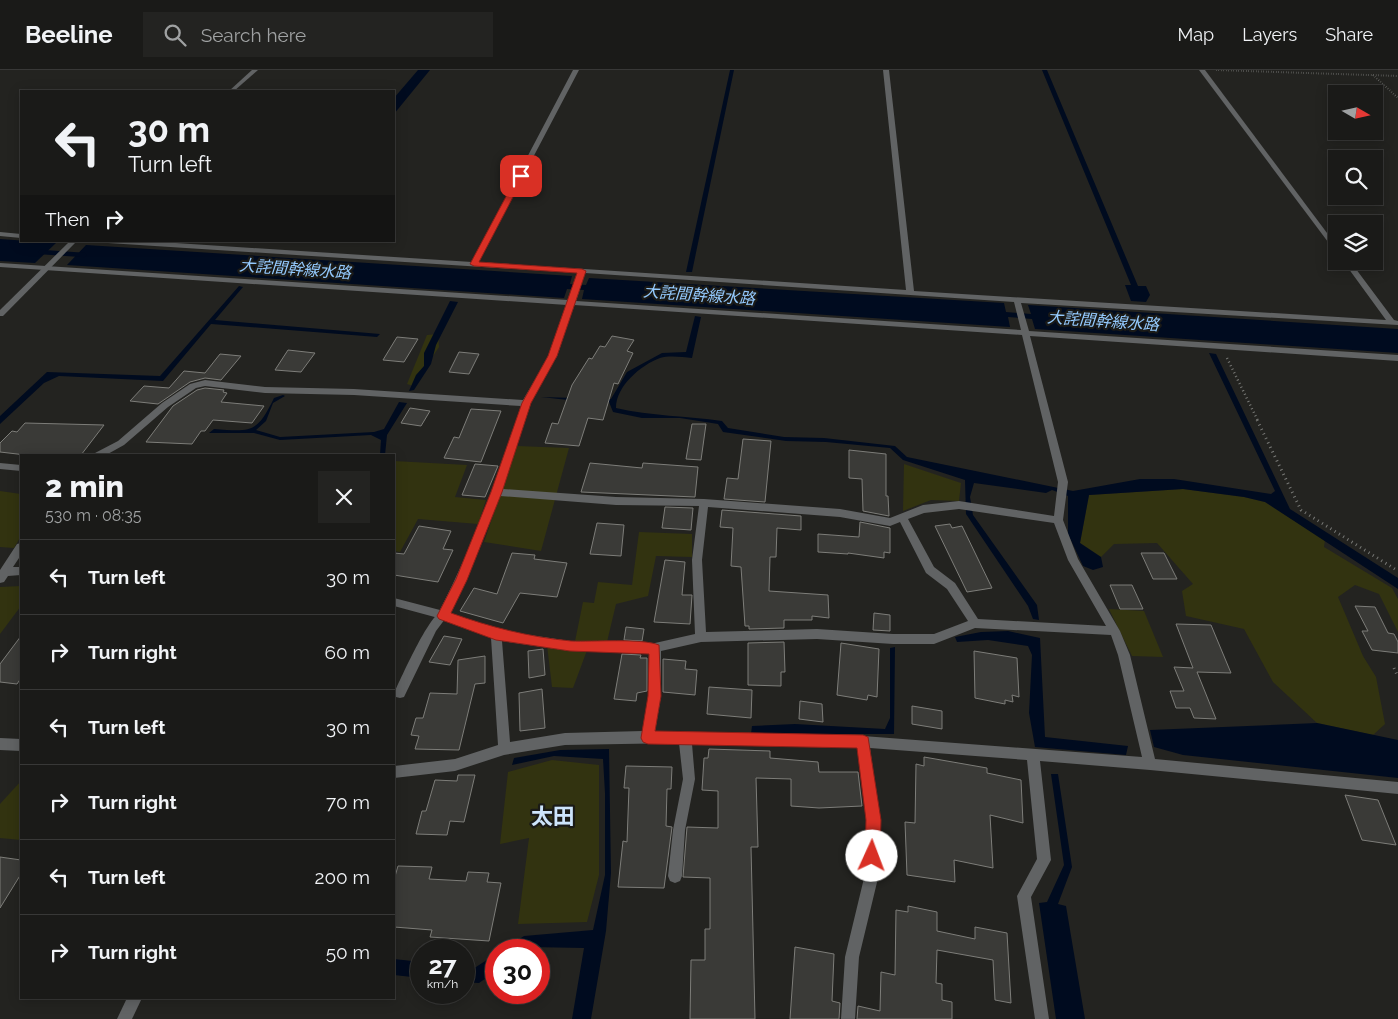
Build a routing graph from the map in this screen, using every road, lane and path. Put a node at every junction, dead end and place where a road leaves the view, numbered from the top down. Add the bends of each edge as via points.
1 (256, 70) edge
2 (576, 70) edge
3 (886, 70) edge
4 (1202, 70) edge
5 (1374, 75) junction
6 (1398, 76) edge
7 (232, 90) edge
8 (1398, 98) edge
9 (0, 234) edge
10 (20, 236) edge
11 (1328, 238) edge
12 (73, 242) edge
13 (124, 242) edge
14 (474, 264) junction
15 (0, 265) edge
16 (47, 268) junction
17 (1353, 270) edge
18 (582, 271) junction
19 (910, 292) junction
20 (1017, 300) junction
21 (572, 303) junction
22 (0, 314) edge
23 (1395, 323) edge
24 (1025, 332) junction
25 (1221, 346) junction
26 (1398, 358) edge
27 (526, 403) junction
28 (100, 454) edge
29 (0, 466) edge
30 (20, 468) edge
31 (497, 492) junction
32 (704, 503) junction
33 (902, 517) junction
34 (1058, 520) junction
35 (20, 549) edge
36 (20, 571) edge
37 (1398, 571) edge
38 (3, 575) edge
39 (395, 602) edge
40 (443, 616) junction
41 (975, 623) junction
42 (1115, 631) junction
43 (496, 635) junction
44 (701, 637) junction
45 (655, 648) junction
46 (1394, 668) dead end
47 (1398, 677) edge
48 (400, 693) dead end
49 (648, 738) junction
50 (685, 738) junction
51 (863, 742) junction
52 (0, 744) edge
53 (20, 745) edge
54 (504, 749) junction
55 (1033, 755) junction
56 (1150, 764) junction
57 (395, 772) edge
58 (1398, 788) edge
59 (675, 876) dead end
60 (134, 999) edge
61 (124, 1019) edge
62 (848, 1019) edge
63 (1042, 1019) edge

1 - 7 street
2 - 14 street
3 - 19 street
4 - 5 path
4 - 11 street
5 - 6 path
5 - 8 path
9 - 10 street
12 - 16 street
13 - 14 street
14 - 18 street
15 - 16 street
16 - 21 street
16 - 22 street
17 - 23 street
18 - 19 street
18 - 21 street
19 - 20 street
20 - 23 street
20 - 24 street
21 - 24 street
21 - 27 street via 553,356
24 - 25 street
24 - 34 street via 1063,482
25 - 26 street
25 - 37 path via 1301,510
27 - 28 street via 265,390 205,383 192,386 120,443
27 - 31 street
29 - 30 street
31 - 32 street via 616,501
31 - 40 street via 462,580
32 - 33 street via 840,513 890,522
32 - 44 street via 697,560
33 - 34 street via 923,509 959,505
33 - 41 street via 930,570 951,586
34 - 42 street via 1072,560
35 - 38 street
36 - 38 street
39 - 40 street
40 - 43 street
40 - 48 street via 432,628
41 - 42 street
41 - 44 street via 934,639 817,634
42 - 56 street via 1124,655
43 - 45 street via 570,646
43 - 54 street
44 - 45 street
45 - 49 street via 655,696
46 - 47 path
49 - 50 street
49 - 54 street via 565,739
50 - 51 street
50 - 59 street via 689,779 679,830
51 - 55 street
51 - 62 street via 874,820 872,874 852,957
52 - 53 street
54 - 57 street via 455,765
55 - 56 street
55 - 63 street via 1044,860 1024,896
56 - 58 street
60 - 61 street

